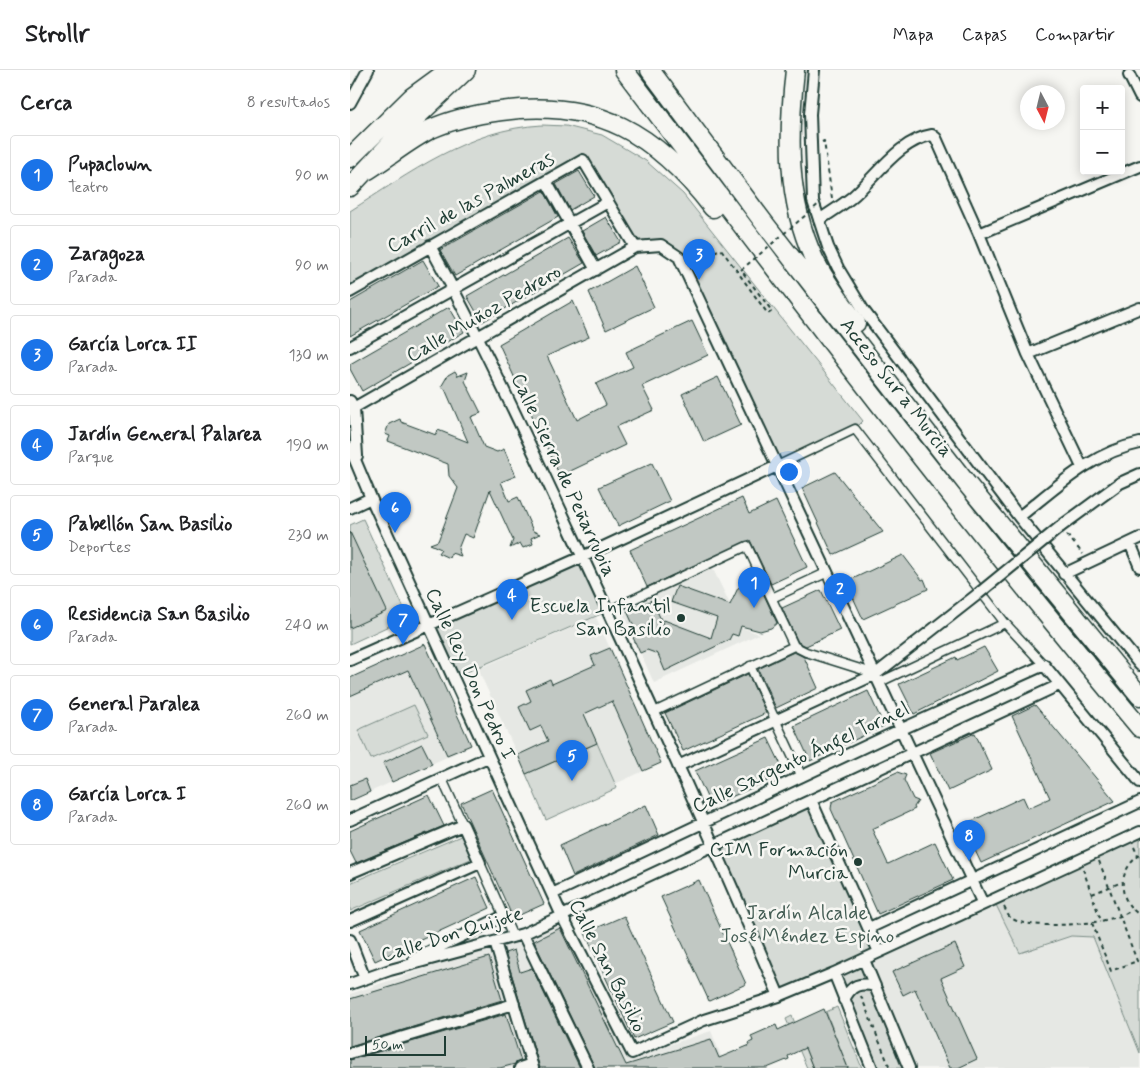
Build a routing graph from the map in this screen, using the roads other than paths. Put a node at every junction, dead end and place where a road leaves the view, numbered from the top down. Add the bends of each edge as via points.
1 (368, 70) edge
2 (426, 70) edge
3 (449, 70) edge
4 (466, 70) edge
5 (624, 70) edge
6 (650, 70) edge
7 (795, 70) edge
8 (814, 70) edge
9 (1129, 75) dead end
10 (1140, 97) edge
11 (412, 98) junction
12 (350, 103) edge
13 (350, 158) edge
14 (1140, 166) edge
15 (368, 170) junction
16 (546, 181) junction
17 (350, 187) edge
18 (608, 202) junction
19 (819, 220) junction
20 (570, 222) junction
21 (979, 234) junction
22 (749, 236) junction
23 (430, 246) junction
24 (635, 247) junction
25 (596, 270) junction
26 (453, 289) junction
27 (350, 292) edge
28 (1140, 308) edge
29 (479, 336) junction
30 (350, 347) edge
31 (1028, 354) junction
32 (351, 406) edge
33 (1140, 443) edge
34 (350, 448) edge
35 (777, 466) junction
36 (358, 467) junction
37 (1082, 468) junction
38 (1140, 474) edge
39 (967, 484) junction
40 (371, 498) junction
41 (350, 508) edge
42 (1019, 517) junction
43 (1135, 541) edge
44 (582, 557) junction
45 (1140, 567) edge
46 (828, 572) junction
47 (1064, 574) junction
48 (772, 598) junction
49 (608, 611) junction
50 (1005, 623) junction
51 (428, 624) junction
52 (794, 646) junction
53 (350, 660) edge
54 (1044, 665) junction
55 (1140, 665) edge
56 (750, 666) junction
57 (878, 678) junction
58 (1059, 685) junction
59 (1140, 696) edge
60 (654, 712) junction
61 (775, 721) junction
62 (1140, 728) edge
63 (902, 729) junction
64 (913, 753) junction
65 (488, 756) junction
66 (678, 766) junction
67 (802, 777) junction
68 (442, 779) junction
69 (1140, 782) edge
70 (811, 800) junction
71 (1140, 802) edge
72 (350, 820) edge
73 (704, 823) junction
74 (463, 825) junction
75 (1140, 832) edge
76 (714, 845) junction
77 (480, 863) junction
78 (350, 873) edge
79 (973, 881) junction
80 (552, 894) junction
81 (983, 904) junction
82 (504, 916) junction
83 (562, 916) junction
84 (350, 921) edge
85 (869, 928) junction
86 (518, 936) junction
87 (350, 940) edge
88 (495, 942) junction
89 (879, 952) junction
90 (864, 960) junction
91 (390, 970) junction
92 (834, 973) junction
93 (365, 979) junction
94 (350, 984) edge
95 (875, 986) junction
96 (779, 996) junction
97 (844, 1000) junction
98 (514, 1004) junction
99 (350, 1053) edge
100 (532, 1066) edge
101 (520, 1068) edge
102 (588, 1068) edge
103 (872, 1068) edge
104 (909, 1068) edge

1 - 12 street
2 - 11 highway
3 - 11 highway
4 - 15 highway via 407,126
5 - 22 highway, Acceso Sur a Murcia
6 - 39 highway, Acceso Sur a Murcia
7 - 39 highway via 791,168 798,210 814,259
8 - 19 street via 810,146 813,201
9 - 10 street
11 - 13 highway
14 - 21 street
15 - 17 highway
15 - 22 highway via 431,129 450,122 519,109 560,109 611,122 647,141 676,163 719,215
16 - 18 street, Carril de las Palmeras via 583,160
16 - 20 street
16 - 23 street, Carril de las Palmeras
18 - 20 street
18 - 24 street
19 - 21 street via 851,198 908,144 932,136 940,144
19 - 42 street via 838,268 859,304
20 - 25 street
20 - 26 street
21 - 31 street
22 - 62 highway, Acceso Sur a Murcia via 1022,584
23 - 26 street, Calle Sierra de Peñarrubia
23 - 27 street, Carril de las Palmeras
24 - 25 street, Calle Muñoz Pedrero
24 - 35 street via 661,245 679,257
25 - 29 street, Calle Muñoz Pedrero
26 - 29 street, Calle Sierra de Peñarrubia
26 - 30 street
28 - 31 street
29 - 32 street, Calle Muñoz Pedrero
29 - 44 street, Calle Sierra de Peñarrubia
31 - 37 street
32 - 36 street, Calle Rey Don Pedro I
33 - 37 street via 1102,455
34 - 36 street, Calle Rey Don Pedro I
35 - 44 street
35 - 46 street
35 - 50 street via 855,429
36 - 40 street, Calle Rey Don Pedro I
37 - 42 street
38 - 57 street, bridge via 1120,483 1060,527
39 - 59 highway, Acceso Sur a Murcia
40 - 41 street
40 - 51 street, Calle Rey Don Pedro I
42 - 47 street
43 - 45 street
43 - 47 street
44 - 49 street, Calle Sierra de Peñarrubia
44 - 51 street
46 - 48 street
46 - 57 street
47 - 55 street
48 - 49 street via 747,546
48 - 52 street
49 - 60 street, Calle Sierra de Peñarrubia
50 - 54 street
50 - 57 street
51 - 53 street
51 - 65 street, Calle Rey Don Pedro I
52 - 56 street
52 - 57 street
54 - 58 street
54 - 63 street, Calle Sargento Ángel Tornel
56 - 60 street
56 - 61 street
57 - 61 street
57 - 63 street
58 - 64 street
58 - 69 street
60 - 66 street, Calle Sierra de Peñarrubia
61 - 66 street
61 - 67 street
63 - 64 street
63 - 67 street, Calle Sargento Ángel Tornel
64 - 70 street
64 - 79 street
65 - 68 street
65 - 80 street, Calle Rey Don Pedro I
66 - 73 street, Calle Sierra de Peñarrubia
67 - 73 street, Calle Sargento Ángel Tornel
68 - 72 street
68 - 74 street
70 - 76 street
70 - 85 street
71 - 79 street
73 - 76 street, Calle Sierra de Peñarrubia
73 - 80 street, Calle Sargento Ángel Tornel
74 - 77 street
74 - 78 street
75 - 81 street
76 - 83 street
76 - 96 street, Calle Sierra de Peñarrubia
77 - 82 street
77 - 84 street
79 - 81 street
79 - 85 street
80 - 83 street, Calle San Basilio
81 - 89 street
82 - 86 street
82 - 91 street
83 - 86 street, Calle Don Quijote
83 - 96 street, Calle San Basilio via 632,1053 704,1020
85 - 89 street
86 - 88 street, Calle Don Quijote
86 - 102 street
87 - 93 street
88 - 91 street, Calle Don Quijote
88 - 98 street
89 - 90 street
90 - 92 street
90 - 95 street
91 - 93 street, Calle Don Quijote
92 - 96 street
92 - 97 street
93 - 94 street, Calle Don Quijote
95 - 97 street via 856,985
95 - 104 street
97 - 103 street
98 - 99 street
98 - 100 street
100 - 101 street

